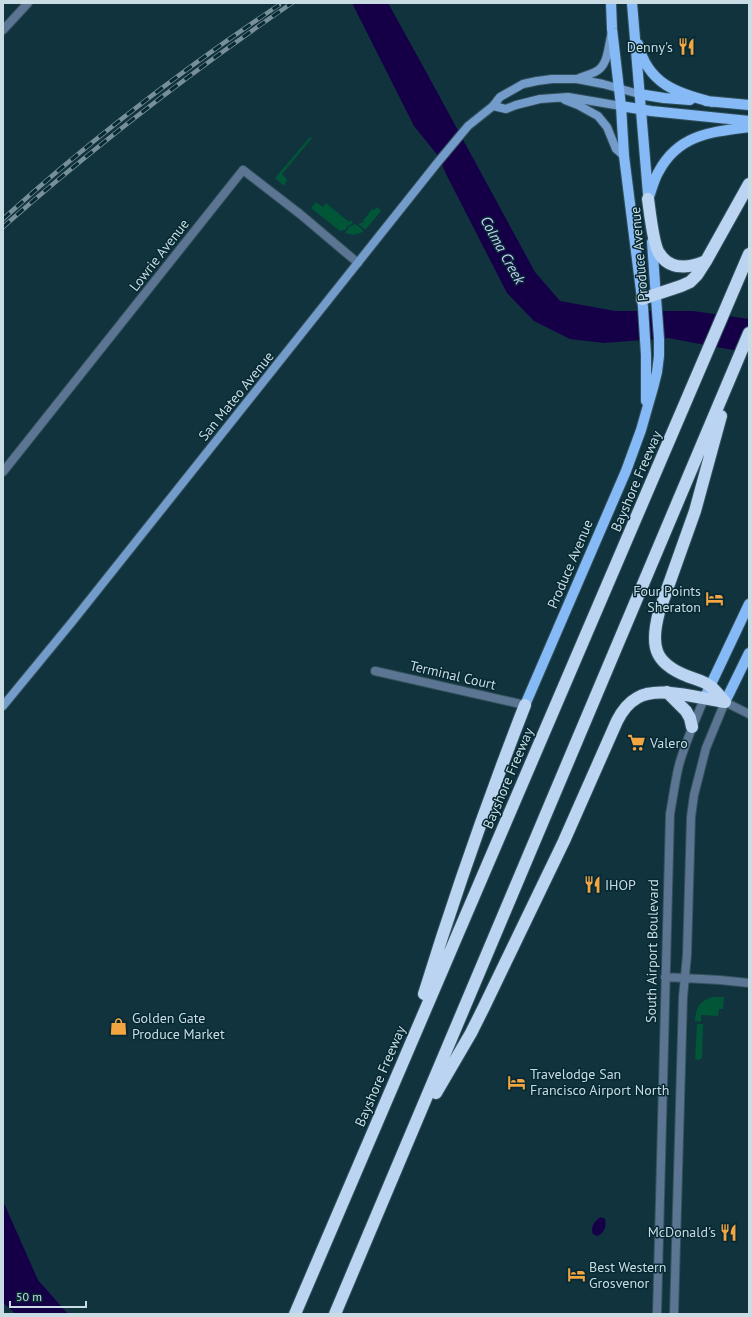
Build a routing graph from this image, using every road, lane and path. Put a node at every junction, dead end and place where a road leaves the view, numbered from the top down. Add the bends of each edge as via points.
1 (28, 3) edge
2 (611, 3) edge
3 (632, 3) edge
4 (632, 16) junction
5 (612, 29) junction
6 (3, 30) edge
7 (577, 79) junction
8 (619, 88) junction
9 (639, 94) junction
10 (553, 98) junction
11 (712, 102) junction
12 (749, 105) edge
13 (493, 106) junction
14 (621, 106) junction
15 (640, 110) junction
16 (749, 121) edge
17 (749, 127) edge
18 (624, 156) junction
19 (749, 184) edge
20 (648, 199) junction
21 (749, 254) edge
22 (706, 261) junction
23 (358, 263) junction
24 (657, 300) junction
25 (642, 303) junction
26 (749, 333) edge
27 (734, 369) junction
28 (646, 411) junction
29 (3, 472) edge
30 (749, 604) edge
31 (749, 653) edge
32 (375, 671) dead end
33 (710, 686) junction
34 (667, 692) junction
35 (704, 699) junction
36 (725, 702) junction
37 (525, 705) junction
38 (3, 706) edge
39 (749, 714) edge
40 (692, 727) junction
41 (665, 977) junction
42 (684, 979) junction
43 (749, 983) edge
44 (404, 1056) junction
45 (411, 1137) junction
46 (295, 1314) edge
47 (335, 1314) edge
48 (657, 1314) edge
49 (674, 1314) edge

1 - 6 street
2 - 5 main road, Produce Avenue
3 - 4 main road
4 - 9 main road, Produce Avenue
4 - 11 main road via 640,51 656,78 676,91
5 - 7 main road via 602,67
5 - 8 main road, Produce Avenue
7 - 8 main road, San Mateo Avenue
7 - 13 main road, San Mateo Avenue via 524,84 500,97
8 - 9 main road, San Mateo Avenue
8 - 14 main road, Produce Avenue
9 - 11 main road
9 - 15 main road, Produce Avenue
10 - 13 main road via 528,101 506,109
10 - 14 main road via 579,99
10 - 18 main road via 578,105 598,116 607,127 616,149
11 - 12 main road
13 - 23 main road, San Mateo Avenue via 476,118 461,134
14 - 15 main road
14 - 18 main road, Produce Avenue
15 - 16 main road
15 - 20 main road, Produce Avenue
17 - 20 main road via 707,133 693,138 671,152 658,173
18 - 25 main road, Produce Avenue
19 - 22 highway
20 - 22 highway via 659,253 681,268
20 - 24 main road, Produce Avenue
21 - 44 highway, Bayshore Freeway
22 - 24 highway via 690,282
23 - 29 street, Lowrie Avenue via 243,170
23 - 38 main road, San Mateo Avenue
24 - 25 highway
24 - 28 main road, Produce Avenue via 659,356
25 - 28 main road, Produce Avenue
26 - 27 highway
27 - 33 highway via 695,510 659,612 654,637 660,658 666,665 676,672
27 - 45 highway
28 - 37 main road, Produce Avenue via 626,471
30 - 33 main road, South Airport Boulevard
31 - 36 main road
32 - 37 street, Terminal Court
33 - 35 main road, South Airport Boulevard
33 - 36 highway
34 - 35 highway
34 - 40 highway via 686,710
34 - 45 highway via 653,692 639,697 630,702 620,716 564,841 484,1007
35 - 36 highway
35 - 40 street, South Airport Boulevard
36 - 39 street
36 - 42 street via 706,748 694,795
37 - 44 highway via 441,940
40 - 41 street, South Airport Boulevard via 679,766 670,814
41 - 42 street
41 - 48 street, South Airport Boulevard
42 - 43 street
42 - 49 street
44 - 46 highway, Bayshore Freeway
45 - 47 highway

